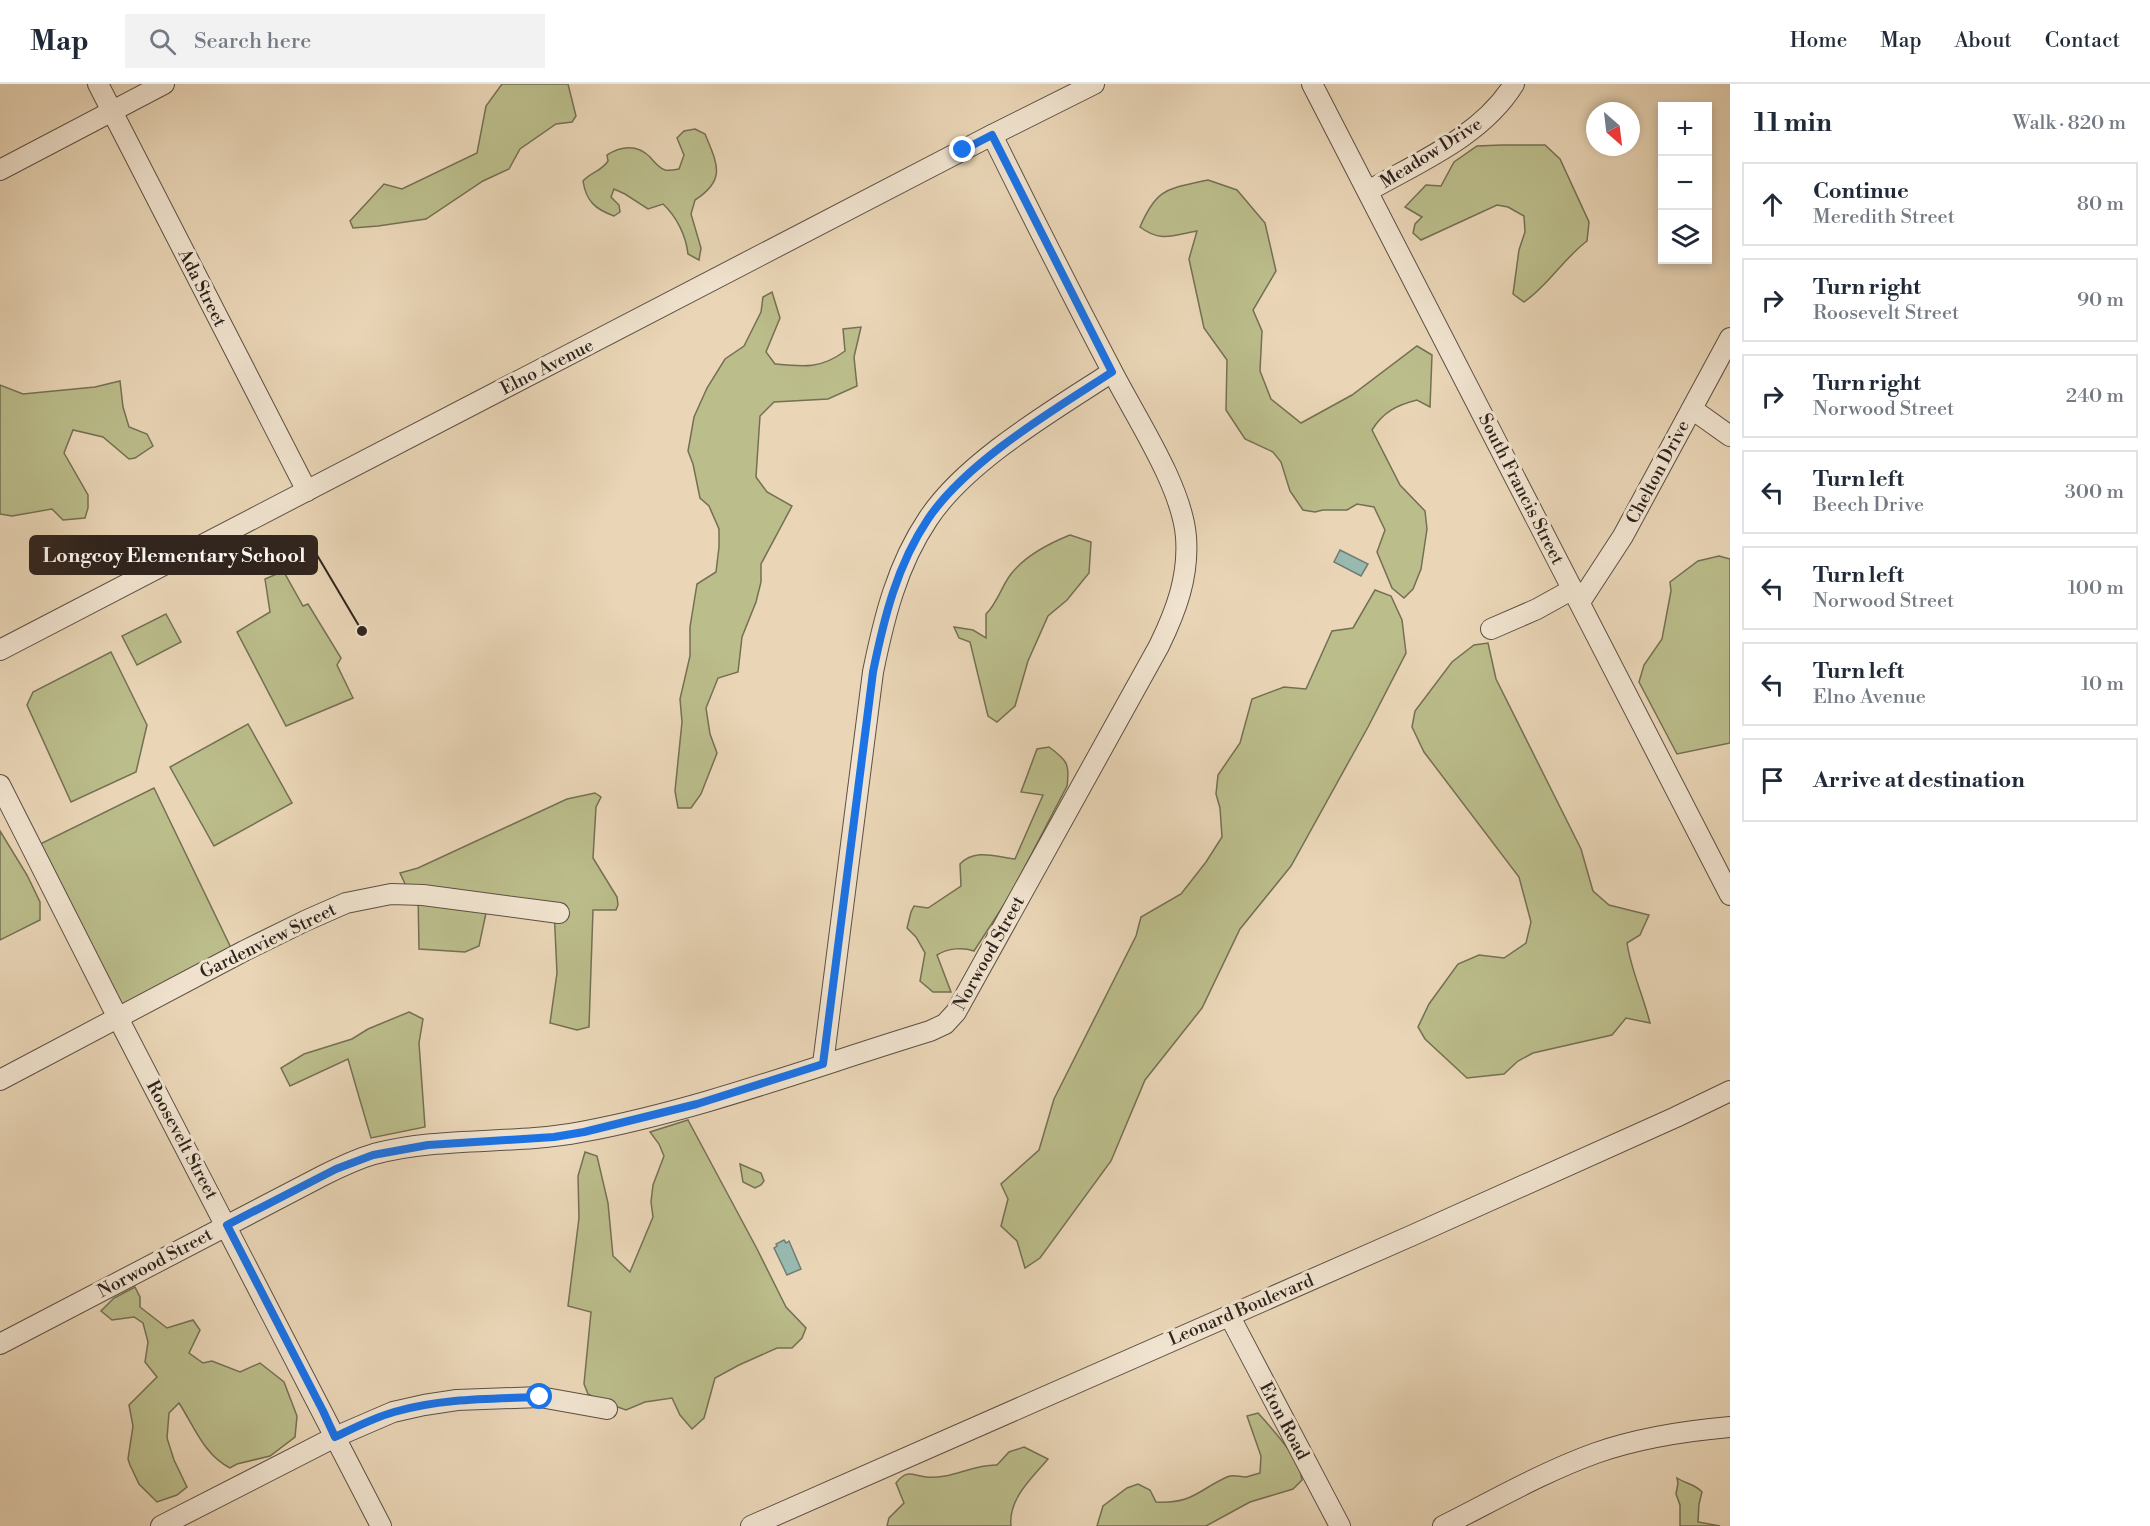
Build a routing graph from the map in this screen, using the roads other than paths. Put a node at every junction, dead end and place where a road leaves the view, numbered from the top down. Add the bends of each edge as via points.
1 (98, 84) edge
2 (164, 84) edge
3 (1094, 84) edge
4 (1312, 84) edge
5 (1514, 84) edge
6 (112, 111) junction
7 (992, 135) junction
8 (0, 170) edge
9 (1368, 191) junction
10 (1730, 338) edge
11 (1112, 372) junction
12 (1692, 409) junction
13 (1730, 436) edge
14 (307, 491) junction
15 (1576, 596) junction
16 (1491, 629) dead end
17 (0, 650) edge
18 (0, 785) edge
19 (1730, 895) edge
20 (559, 913) dead end
21 (118, 1018) junction
22 (823, 1064) junction
23 (0, 1080) edge
24 (1730, 1090) edge
25 (227, 1225) junction
26 (1229, 1315) junction
27 (0, 1344) edge
28 (607, 1409) dead end
29 (1730, 1427) edge
30 (335, 1437) junction
31 (161, 1526) edge
32 (381, 1526) edge
33 (751, 1526) edge
34 (1340, 1526) edge
35 (1443, 1526) edge

1 - 6 street, Ada Street
2 - 6 street
3 - 7 street, Elno Avenue
4 - 9 street, South Francis Street
5 - 9 street, Meadow Drive via 1484,121
6 - 8 street
6 - 14 street, Ada Street
7 - 11 street, Norwood Street
7 - 14 street, Elno Avenue
9 - 15 street, South Francis Street
10 - 12 street, Chelton Drive
11 - 22 street via 995,452 954,487 928,518 910,549 883,624 873,672
11 - 22 street, Norwood Street via 1179,505 1186,536 1186,574 1175,613 956,1012 930,1032
12 - 13 street
12 - 15 street, Chelton Drive via 1623,536
14 - 17 street, Elno Avenue
15 - 16 street
15 - 19 street, South Francis Street
18 - 21 street, Roosevelt Street
20 - 21 street, Gardenview Street via 423,895 391,894 346,903 244,951
21 - 23 street, Gardenview Street
21 - 25 street, Roosevelt Street
22 - 25 street, Norwood Street via 722,1096 584,1132 428,1145 373,1155 336,1169
24 - 26 street, Leonard Boulevard
25 - 27 street, Norwood Street
25 - 30 street, Roosevelt Street
26 - 33 street, Leonard Boulevard
26 - 34 street, Eton Road
28 - 30 street via 540,1397 457,1400 393,1412
29 - 35 street via 1675,1433 1597,1453
30 - 31 street
30 - 32 street, Roosevelt Street

